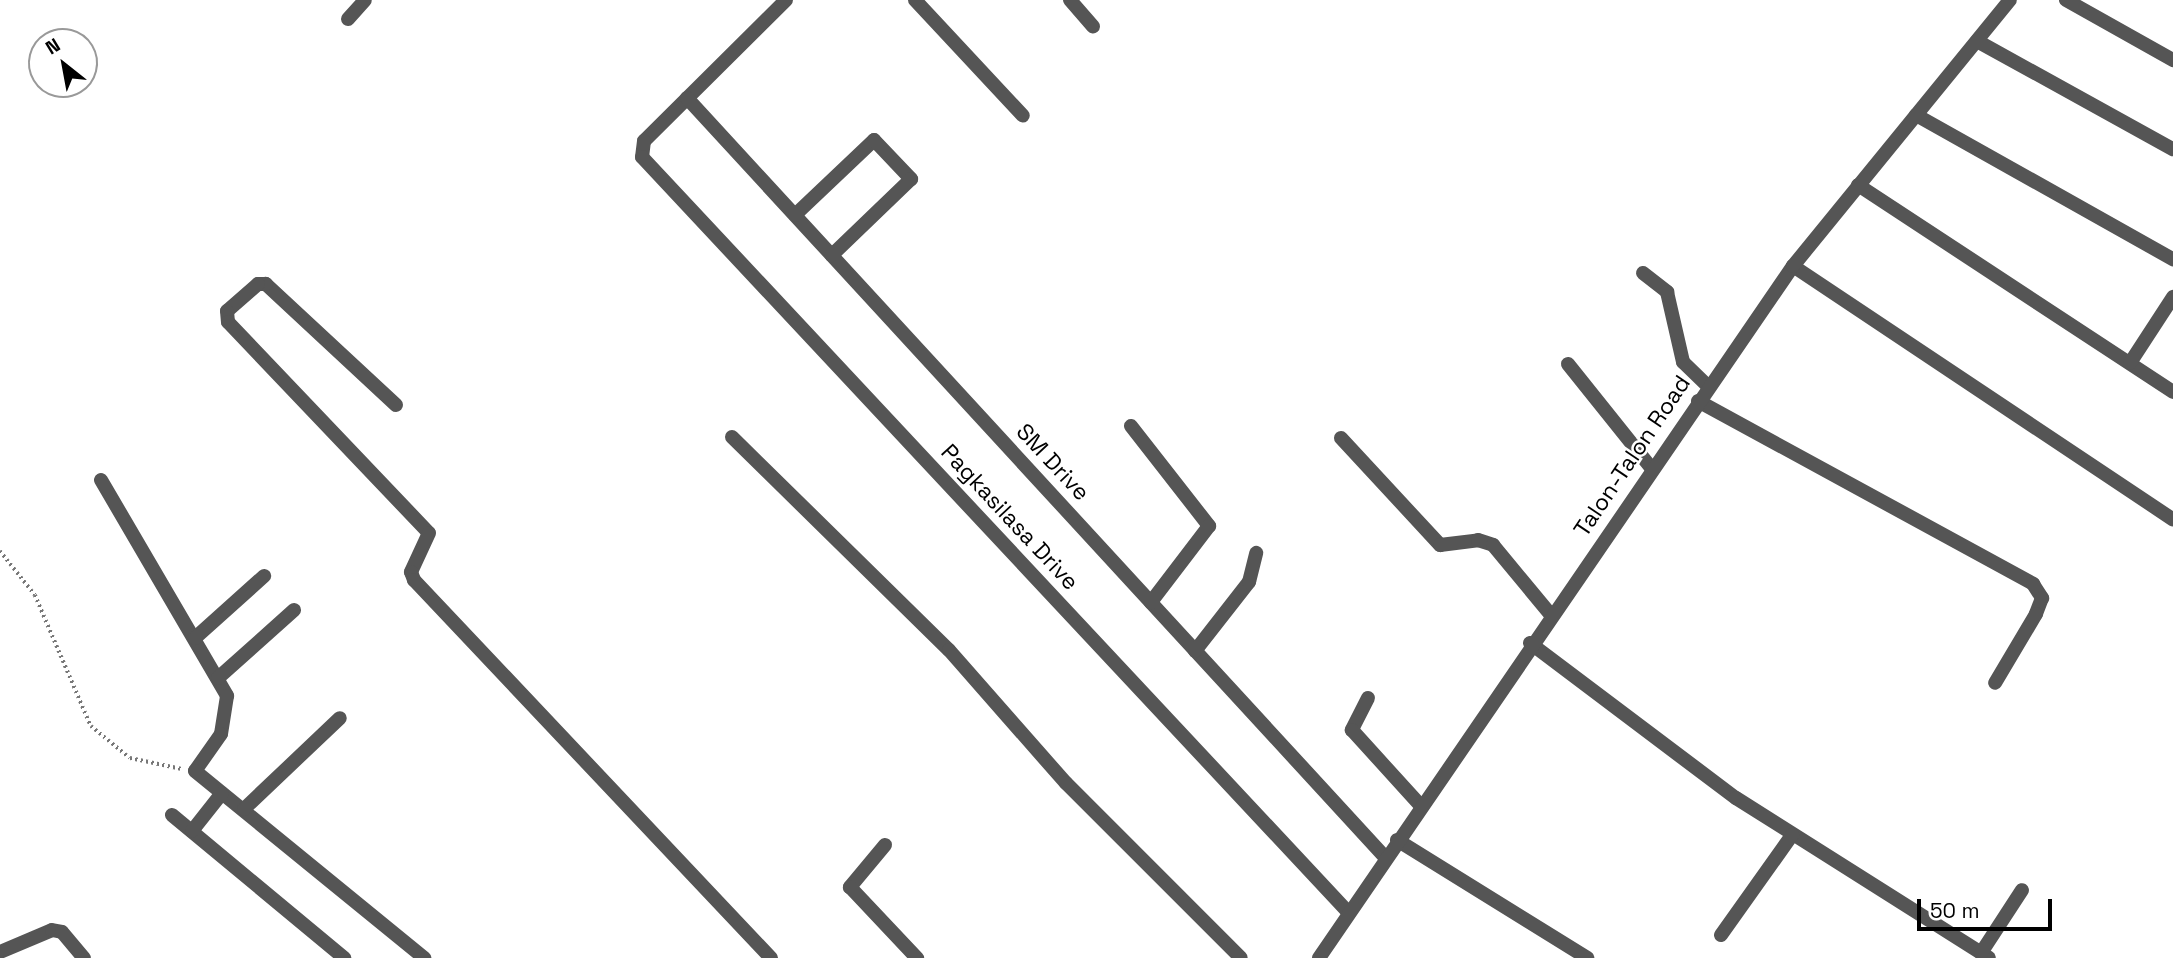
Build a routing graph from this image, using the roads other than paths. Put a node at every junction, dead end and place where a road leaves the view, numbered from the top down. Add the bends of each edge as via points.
1 (365, 0) edge
2 (786, 0) edge
3 (915, 0) edge
4 (1070, 0) edge
5 (2010, 0) edge
6 (2066, 0) edge
7 (348, 19) dead end
8 (1093, 26) dead end
9 (1977, 41) junction
10 (2173, 60) edge
11 (687, 97) junction
12 (1916, 115) junction
13 (1023, 116) dead end
14 (2173, 149) edge
15 (1858, 185) junction
16 (795, 215) junction
17 (832, 255) junction
18 (2173, 259) edge
19 (1793, 266) junction
20 (1643, 273) dead end
21 (2173, 297) edge
22 (2130, 363) junction
23 (1568, 364) dead end
24 (1707, 385) junction
25 (2173, 392) edge
26 (1698, 401) junction
27 (396, 405) dead end
28 (1131, 426) dead end
29 (732, 437) dead end
30 (1341, 438) dead end
31 (1652, 469) junction
32 (101, 480) dead end
33 (2173, 519) edge
34 (1256, 553) dead end
35 (264, 576) dead end
36 (1151, 602) junction
37 (293, 610) dead end
38 (1550, 614) junction
39 (195, 638) junction
40 (1530, 643) junction
41 (1195, 651) junction
42 (218, 678) junction
43 (1995, 682) dead end
44 (1368, 698) dead end
45 (340, 718) dead end
46 (222, 793) junction
47 (1420, 805) junction
48 (244, 809) junction
49 (172, 814) dead end
50 (192, 831) junction
51 (1792, 835) junction
52 (1397, 840) junction
53 (885, 845) dead end
54 (1385, 857) junction
55 (2022, 890) dead end
56 (1349, 913) junction
57 (1721, 935) dead end
58 (0, 952) edge
59 (1325, 956) edge
60 (1985, 956) edge
61 (84, 958) edge
62 (345, 958) edge
63 (424, 958) edge
64 (771, 958) edge
65 (917, 958) edge
66 (1241, 958) edge
67 (1587, 958) edge

1 - 7 street
2 - 11 street
3 - 13 street
4 - 8 street
5 - 9 street, Talon-Talon Road
6 - 10 street
9 - 12 street, Talon-Talon Road
9 - 14 street
11 - 16 street, SM Drive
11 - 56 street, Pagkasilasa Drive via 640,152
12 - 15 street, Talon-Talon Road
12 - 18 street
15 - 19 street, Talon-Talon Road
15 - 22 street
16 - 17 street, SM Drive
16 - 17 street via 874,141 911,180
17 - 36 street, SM Drive
19 - 24 street, Talon-Talon Road
19 - 33 street
20 - 24 street via 1667,292 1683,362
21 - 22 street
22 - 25 street
23 - 31 street
24 - 26 street, Talon-Talon Road
26 - 31 street, Talon-Talon Road
26 - 43 street via 2033,584 2042,598 2036,614
27 - 64 street via 266,284 258,284 227,311 228,322 429,533 411,572 414,580
28 - 36 street via 1209,526
29 - 66 street via 949,650 1066,783
30 - 38 street via 1440,545 1478,540 1493,545
31 - 38 street, Talon-Talon Road
32 - 39 street
34 - 41 street via 1249,582
35 - 39 street
36 - 41 street, SM Drive
37 - 42 street
38 - 40 street, Talon-Talon Road
39 - 42 street
40 - 47 street, Talon-Talon Road
40 - 51 street
41 - 54 street, SM Drive
42 - 46 street via 227,696 225,721 195,771
44 - 47 street via 1352,730
45 - 48 street
46 - 48 street
46 - 50 street
47 - 52 street, Talon-Talon Road
48 - 63 street
49 - 50 street
50 - 62 street
51 - 57 street
51 - 60 street
52 - 54 street, Talon-Talon Road
52 - 67 street
53 - 65 street via 850,887
54 - 56 street, Talon-Talon Road
55 - 60 street
56 - 59 street, Talon-Talon Road
58 - 61 street via 52,930 62,932

